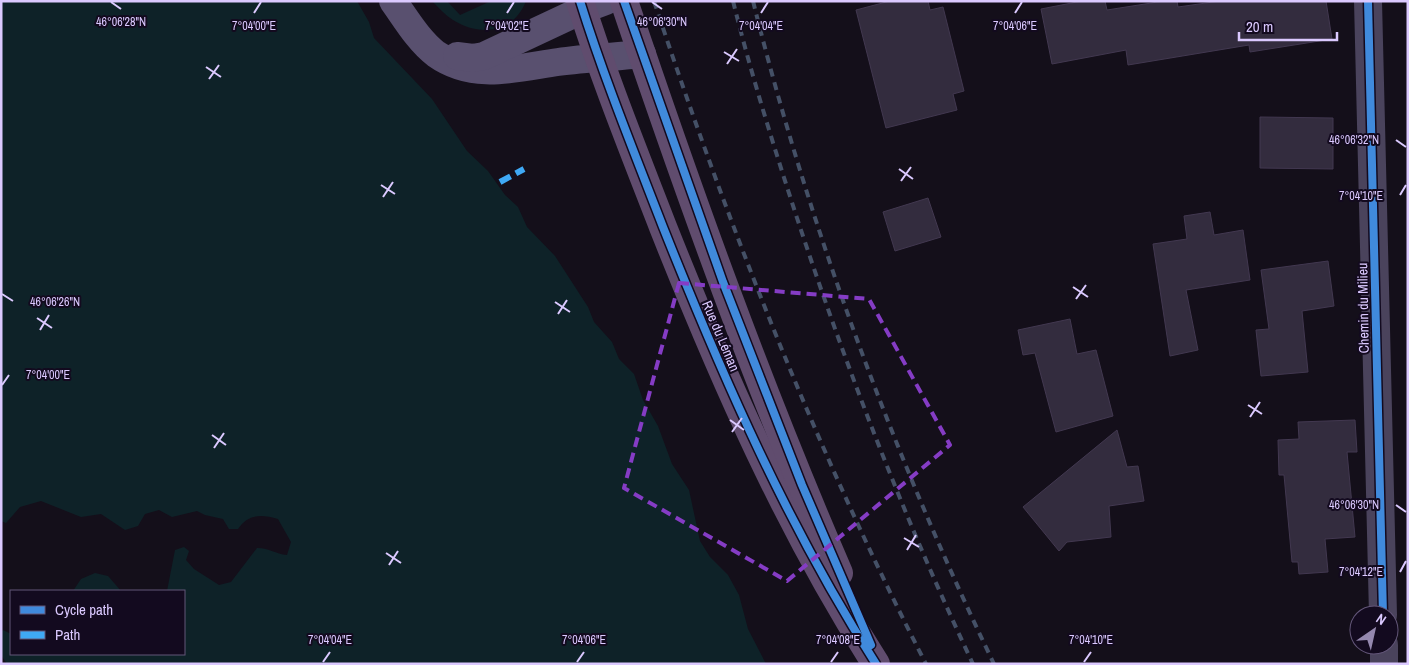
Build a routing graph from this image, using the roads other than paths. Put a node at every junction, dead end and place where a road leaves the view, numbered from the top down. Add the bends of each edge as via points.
1 (624, 1) edge
2 (1368, 1) edge
3 (589, 4) edge
4 (400, 11) edge
5 (642, 54) junction
6 (597, 58) junction
7 (1383, 605) edge
8 (878, 664) edge

1 - 5 main road, Rue du Léman
2 - 7 street, Chemin du Milieu
3 - 4 street via 492,52 473,58 442,50 424,39
3 - 6 main road, Rue du Léman
4 - 6 street via 419,38 438,55 471,69 507,70
5 - 6 street
5 - 8 main road, Rue du Léman via 729,300 802,485
6 - 8 main road, Rue du Léman via 690,296 748,428 797,529 853,629

